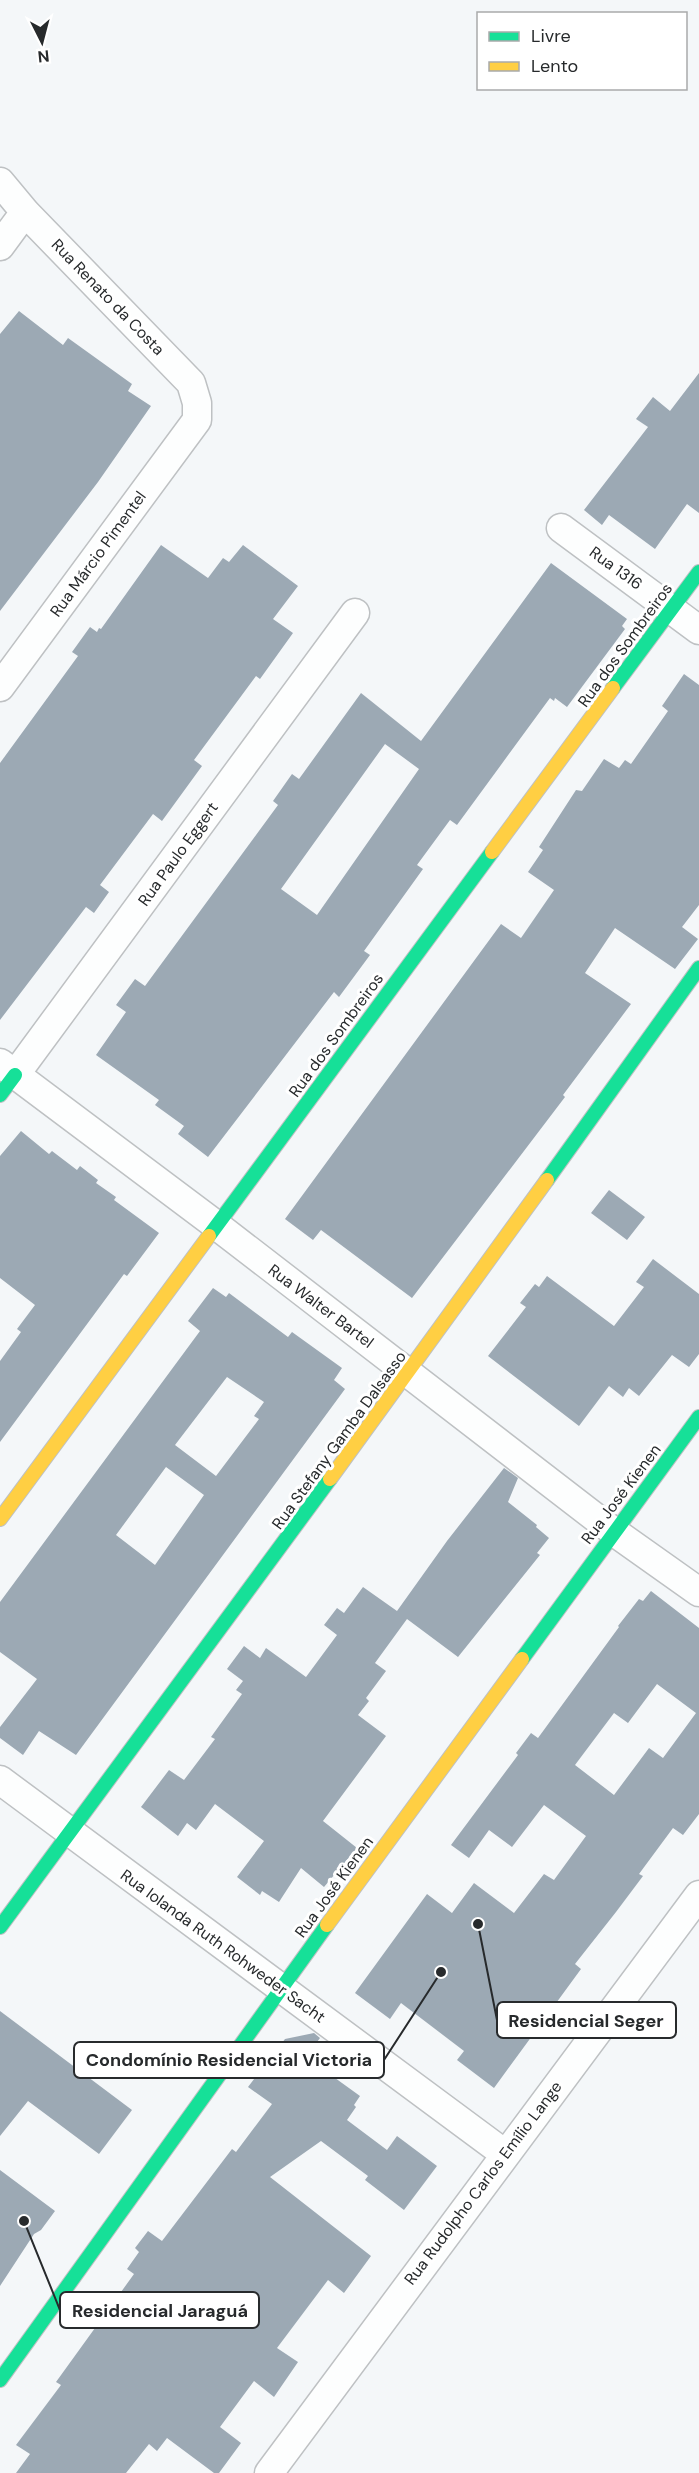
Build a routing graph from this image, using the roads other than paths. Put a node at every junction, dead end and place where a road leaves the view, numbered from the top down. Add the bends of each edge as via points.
1 (0, 182) edge
2 (25, 212) junction
3 (0, 246) edge
4 (197, 420) joint
5 (561, 528) dead end
6 (699, 572) edge
7 (672, 609) junction
8 (356, 613) dead end
9 (699, 630) edge
10 (0, 687) edge
11 (699, 968) edge
12 (5, 1078) edge
13 (216, 1225) junction
14 (409, 1373) junction
15 (699, 1417) edge
16 (0, 1519) edge
17 (613, 1531) junction
18 (699, 1593) edge
19 (0, 1780) edge
20 (69, 1833) junction
21 (699, 1895) edge
22 (0, 1927) edge
23 (281, 1988) junction
24 (505, 2154) junction
25 (0, 2380) edge
26 (269, 2473) edge

1 - 2 street, Rua Renato da Costa
2 - 3 street
2 - 4 street, Rua Renato da Costa via 192,383
4 - 10 street, Rua Márcio Pimentel
5 - 7 street, Rua 1316
6 - 7 street, Rua dos Sombreiros
7 - 9 street, Rua 1316
7 - 13 street, Rua dos Sombreiros
8 - 12 street, Rua Paulo Eggert
11 - 14 street, Rua Stefany Gamba Dalsasso
12 - 13 street, Rua Walter Bartel
13 - 14 street, Rua Walter Bartel
13 - 16 street, Rua dos Sombreiros
14 - 17 street, Rua Walter Bartel
14 - 20 street, Rua Stefany Gamba Dalsasso
15 - 17 street, Rua José Kienen
17 - 18 street, Rua Walter Bartel
17 - 23 street, Rua José Kienen
19 - 20 street, Rua Iolanda Ruth Rohweder Sacht
20 - 22 street, Rua Stefany Gamba Dalsasso
20 - 23 street, Rua Iolanda Ruth Rohweder Sacht
21 - 24 street, Rua Rudolpho Carlos Emílio Lange
23 - 24 street, Rua Iolanda Ruth Rohweder Sacht
23 - 25 street, Rua José Kienen
24 - 26 street, Rua Rudolpho Carlos Emílio Lange

